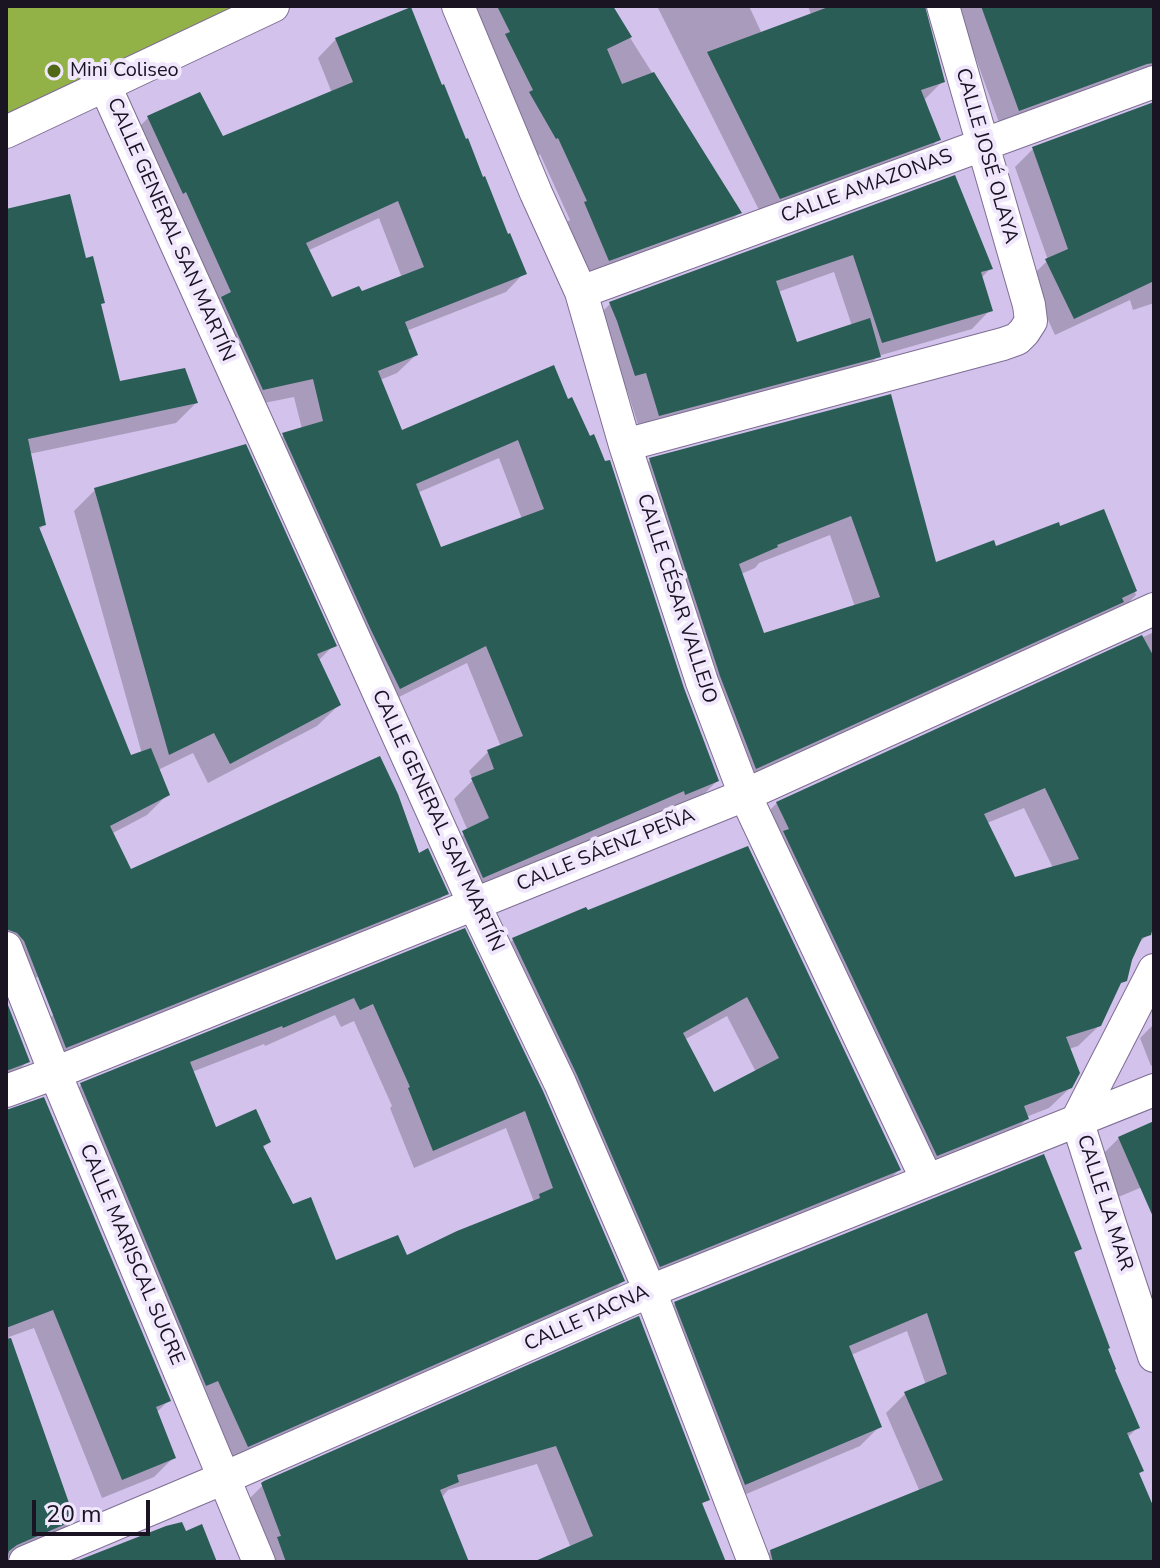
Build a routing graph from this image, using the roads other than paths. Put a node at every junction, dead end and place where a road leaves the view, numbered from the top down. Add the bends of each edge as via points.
1 (273, 6) edge
2 (458, 6) edge
3 (943, 6) edge
4 (1154, 82) edge
5 (105, 86) junction
6 (6, 132) edge
7 (983, 145) junction
8 (581, 292) junction
9 (625, 445) junction
10 (1154, 609) edge
11 (745, 795) junction
12 (474, 904) junction
13 (6, 948) edge
14 (1154, 970) edge
15 (55, 1073) junction
16 (1154, 1090) edge
17 (6, 1091) edge
18 (1077, 1120) junction
19 (927, 1180) junction
20 (650, 1291) junction
21 (1154, 1356) edge
22 (224, 1478) junction
23 (25, 1562) edge
24 (259, 1562) edge
25 (754, 1562) edge

1 - 5 street
2 - 8 street, CALLE CÉSAR VALLEJO
3 - 7 street, CALLE JOSÉ OLAYA
4 - 7 street, CALLE AMAZONAS
5 - 6 street
5 - 12 street, CALLE GENERAL SAN MARTÍN
7 - 8 street, CALLE AMAZONAS
7 - 9 street, CALLE JOSÉ OLAYA via 1029,305 1031,321 1017,339
8 - 9 street, CALLE CÉSAR VALLEJO
9 - 11 street, CALLE CÉSAR VALLEJO via 702,682
10 - 11 street, CALLE SÁENZ PEÑA
11 - 12 street, CALLE SÁENZ PEÑA
11 - 19 street, CALLE CÉSAR VALLEJO
12 - 15 street, CALLE SÁENZ PEÑA
12 - 20 street, CALLE GENERAL SAN MARTÍN via 560,1083
13 - 15 street, CALLE MARISCAL SUCRE
14 - 18 street, CALLE LA MAR
15 - 17 street, CALLE SÁENZ PEÑA
15 - 22 street, CALLE MARISCAL SUCRE
16 - 18 street, CALLE TACNA
18 - 19 street, CALLE TACNA
18 - 21 street, CALLE LA MAR
19 - 20 street, CALLE TACNA
20 - 22 street, CALLE TACNA
20 - 25 street, CALLE GENERAL SAN MARTÍN
22 - 23 street, CALLE TACNA
22 - 24 street, CALLE MARISCAL SUCRE

